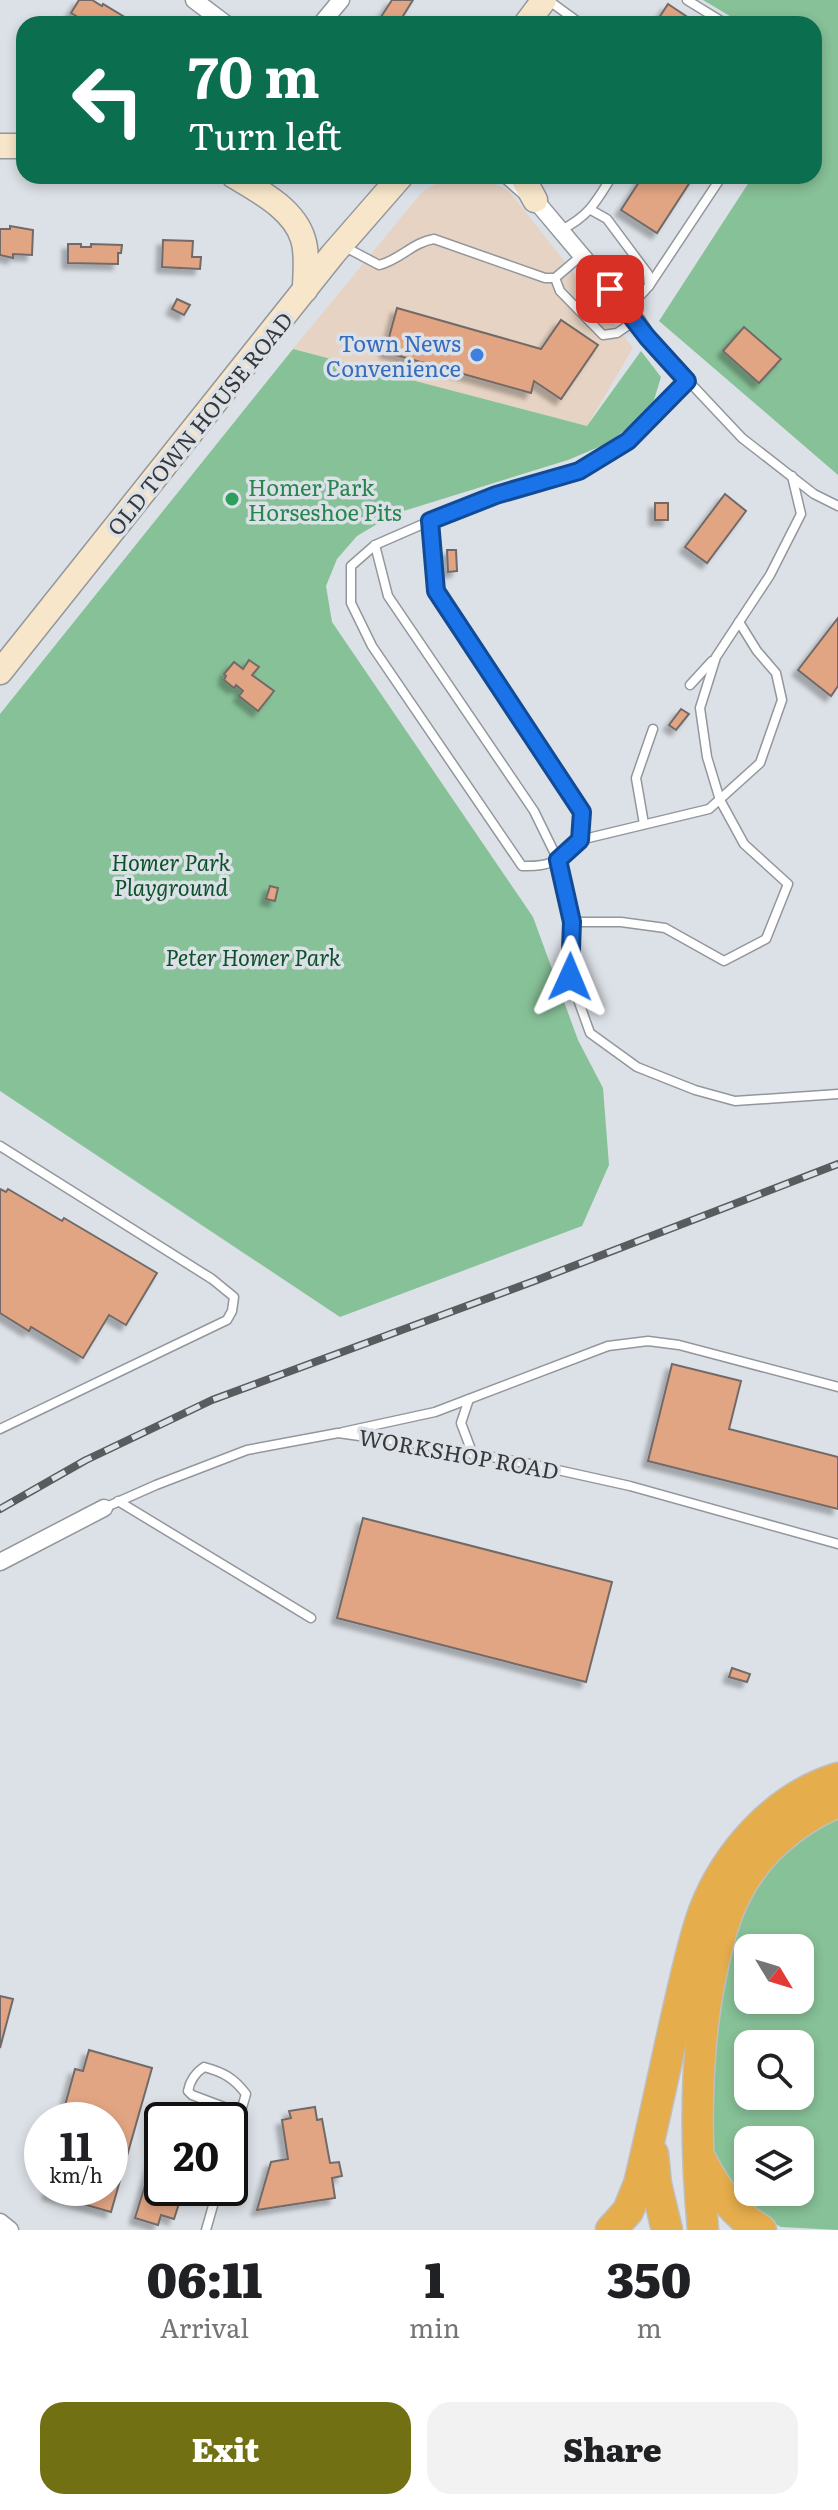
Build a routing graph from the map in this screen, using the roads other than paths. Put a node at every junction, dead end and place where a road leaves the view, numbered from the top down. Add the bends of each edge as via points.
1 (194, 0) edge
2 (341, 0) edge
3 (546, 0) edge
4 (687, 0) edge
5 (215, 16) edge
6 (328, 16) edge
7 (533, 16) edge
8 (569, 16) edge
9 (713, 16) edge
10 (248, 184) edge
11 (394, 184) edge
12 (517, 184) edge
13 (526, 184) edge
14 (607, 184) edge
15 (717, 184) edge
16 (535, 200) junction
17 (591, 210) junction
18 (561, 230) junction
19 (340, 245) junction
20 (582, 255) junction
21 (555, 278) junction
22 (649, 286) junction
23 (305, 290) junction
24 (624, 306) junction
25 (636, 320) junction
26 (647, 337) joint
27 (687, 381) junction
28 (792, 476) junction
29 (838, 506) edge
30 (430, 521) junction
31 (375, 545) junction
32 (739, 622) junction
33 (716, 657) junction
34 (0, 672) edge
35 (690, 685) dead end
36 (653, 729) dead end
37 (720, 800) junction
38 (644, 824) junction
39 (580, 840) junction
40 (558, 860) junction
41 (572, 922) junction
42 (838, 1094) edge
43 (0, 1146) edge
44 (838, 1387) edge
45 (469, 1399) junction
46 (0, 1429) edge
47 (338, 1433) junction
48 (473, 1455) junction
49 (111, 1505) junction
50 (838, 1544) edge
51 (0, 1562) edge
52 (311, 1618) dead end
53 (838, 1778) edge
54 (838, 1802) edge
55 (240, 2113) joint
56 (651, 2132) junction
57 (700, 2158) junction
58 (213, 2206) edge
59 (0, 2222) edge
60 (10, 2230) edge
61 (206, 2230) edge
62 (611, 2230) edge
63 (667, 2230) edge
64 (703, 2230) edge
65 (761, 2230) edge

1 - 5 street
2 - 6 street
3 - 7 main road
3 - 8 lane
4 - 9 lane
10 - 23 main road via 296,224 303,239
11 - 19 main road, OLD TOWN HOUSE ROAD
12 - 16 street
13 - 16 main road
14 - 17 lane
15 - 22 lane
16 - 18 street
17 - 18 lane
17 - 22 lane via 607,219 648,274
18 - 20 street
19 - 21 lane via 379,265 434,239
19 - 23 main road, OLD TOWN HOUSE ROAD
20 - 21 lane
20 - 24 street
21 - 25 lane via 560,291 603,335
22 - 24 lane
23 - 34 main road, OLD TOWN HOUSE ROAD
24 - 25 street
25 - 26 street
26 - 27 lane
27 - 28 lane via 742,438
27 - 30 lane via 628,441 579,471
28 - 29 lane
28 - 32 lane via 801,514
30 - 31 lane
30 - 39 lane via 436,591 582,812
31 - 40 lane via 388,596 534,811
31 - 40 lane via 351,566 351,603 372,646 522,866 545,867
32 - 33 lane
32 - 37 lane via 776,673 782,700 760,763
33 - 35 lane
33 - 37 lane via 700,708
36 - 38 lane via 636,778
37 - 38 lane via 709,809
37 - 41 lane via 744,844 788,884 766,939 724,961 665,928
38 - 39 lane
39 - 40 lane
40 - 41 lane
41 - 42 lane via 570,977 590,1033 637,1067 735,1101
43 - 46 lane via 234,1297 227,1320
44 - 45 lane via 648,1341 608,1346
45 - 47 lane via 411,1419
45 - 48 lane via 461,1423
47 - 48 lane, WORKSHOP ROAD
47 - 49 lane, WORKSHOP ROAD via 247,1450
48 - 50 lane, WORKSHOP ROAD via 630,1486
49 - 51 street, WORKSHOP ROAD
49 - 52 lane
53 - 56 highway via 791,1800 763,1824 735,1855 713,1892 693,1950
54 - 57 highway via 773,1844 746,1876 728,1910 704,2017 698,2087
55 - 55 lane via 246,2094 236,2081 204,2067 197,2072 188,2091 192,2095
56 - 62 highway via 634,2198
56 - 63 highway
57 - 64 highway
57 - 65 highway via 727,2202
58 - 61 lane
59 - 60 street

